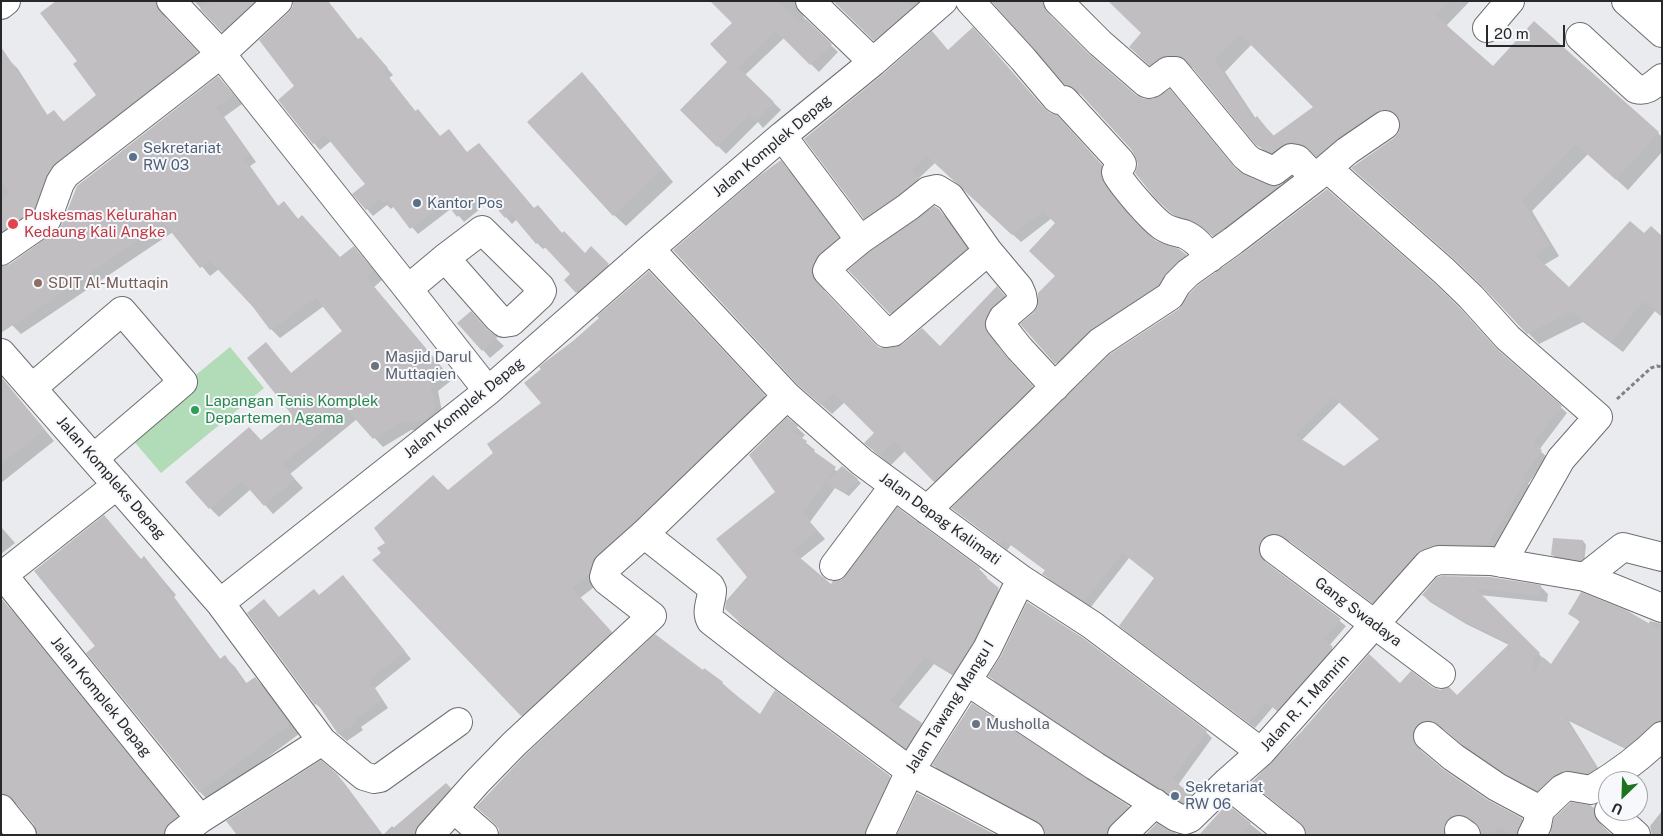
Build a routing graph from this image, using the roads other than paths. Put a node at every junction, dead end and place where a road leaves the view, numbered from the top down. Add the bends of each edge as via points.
1 (6, 1) edge
2 (171, 1) edge
3 (278, 1) edge
4 (810, 1) edge
5 (943, 1) edge
6 (970, 1) edge
7 (1058, 1) edge
8 (1510, 1) edge
9 (1626, 1) edge
10 (1, 5) edge
11 (1487, 28) dead end
12 (1662, 33) edge
13 (1580, 37) dead end
14 (221, 54) junction
15 (873, 62) junction
16 (1662, 78) edge
17 (1385, 125) dead end
18 (782, 136) junction
19 (1321, 173) junction
20 (860, 240) junction
21 (650, 249) junction
22 (1, 251) edge
23 (988, 251) junction
24 (445, 258) dead end
25 (1210, 258) junction
26 (408, 289) junction
27 (1, 353) edge
28 (1055, 387) junction
29 (32, 388) junction
30 (488, 391) junction
31 (787, 396) junction
32 (94, 458) junction
33 (117, 485) junction
34 (894, 486) junction
35 (926, 510) junction
36 (644, 534) junction
37 (1274, 549) dead end
38 (1662, 557) edge
39 (1502, 563) junction
40 (834, 566) dead end
41 (2, 576) edge
42 (1585, 578) junction
43 (1021, 579) junction
44 (220, 603) junction
45 (1662, 608) edge
46 (1375, 624) junction
47 (1441, 674) dead end
48 (967, 681) junction
49 (458, 722) dead end
50 (1428, 736) dead end
51 (1662, 736) edge
52 (322, 741) junction
53 (1261, 752) junction
54 (910, 771) junction
55 (1226, 783) junction
56 (1591, 790) junction
57 (1598, 799) edge
58 (1155, 804) junction
59 (1, 809) edge
60 (454, 809) junction
61 (200, 819) junction
62 (1620, 821) edge
63 (1536, 822) edge
64 (22, 835) edge
65 (179, 835) edge
66 (430, 835) edge
67 (484, 835) edge
68 (880, 835) edge
69 (1030, 835) edge
70 (1122, 835) edge
71 (1291, 835) edge
72 (1636, 835) edge

1 - 10 main road
2 - 14 main road
3 - 14 main road
4 - 15 main road
5 - 15 main road, Jalan Komplek Depag
6 - 25 main road via 1058,99 1064,100 1120,161 1122,164 1117,175 1147,211 1164,228 1196,241
7 - 19 main road via 1146,83 1174,71 1251,161 1274,171 1294,158
8 - 11 main road
9 - 12 main road
13 - 16 main road via 1636,89 1649,89
14 - 22 main road via 65,175 47,220
14 - 26 main road
15 - 18 main road, Jalan Komplek Depag
17 - 19 main road
18 - 20 main road
18 - 21 main road, Jalan Komplek Depag
19 - 25 main road
19 - 39 main road via 1452,278 1508,338 1598,417 1561,459
20 - 23 main road via 928,191 937,189 950,197
20 - 23 main road via 827,271 886,333 893,332
21 - 30 main road, Jalan Komplek Depag
21 - 31 main road, Jalan Depag Kalimati
23 - 28 main road via 1022,295 1019,305 1000,321 1001,327
24 - 26 main road
25 - 28 main road via 1184,276 1170,296 1100,342
26 - 30 main road
27 - 29 main road, Jalan Kompleks Depag
28 - 35 main road
29 - 32 main road, Jalan Kompleks Depag
29 - 32 main road via 122,311 183,382
30 - 44 main road, Jalan Komplek Depag
31 - 34 main road, Jalan Depag Kalimati
31 - 36 main road
32 - 33 main road, Jalan Kompleks Depag
33 - 41 main road, Jalan Komplek Depag
33 - 44 main road, Jalan Kompleks Depag
34 - 35 main road, Jalan Depag Kalimati
34 - 40 main road
35 - 43 main road, Jalan Depag Kalimati
36 - 54 main road via 710,586 708,610 711,621
36 - 60 main road via 607,567 604,577 652,616 514,744
37 - 46 main road, Gang Swadaya
38 - 42 main road via 1624,547
39 - 42 main road, Jalan R. T. Mamrin
39 - 46 main road, Jalan R. T. Mamrin via 1432,562
41 - 61 main road, Jalan Komplek Depag
42 - 45 main road, Jalan R. T. Mamrin
43 - 48 main road, Jalan Tawang Mangu I via 987,649
43 - 53 main road, Jalan Depag Kalimati via 1092,625
44 - 52 main road
46 - 47 main road, Gang Swadaya
46 - 53 main road, Jalan R. T. Mamrin
48 - 54 main road, Jalan Tawang Mangu I
48 - 58 main road, Jalan R. T. Mamrin
49 - 52 main road via 380,778 374,779 364,776
50 - 63 main road via 1497,787
51 - 56 main road via 1636,759
52 - 61 main road
53 - 55 main road, Jalan R. T. Mamrin
54 - 68 main road, Jalan Tawang Mangu I
54 - 69 main road
55 - 58 main road, Jalan R. T. Mamrin via 1185,820
55 - 71 main road
56 - 57 main road
56 - 63 main road via 1568,786 1562,789
58 - 70 main road
59 - 64 main road
60 - 66 main road
60 - 67 main road
61 - 65 main road
62 - 72 main road

